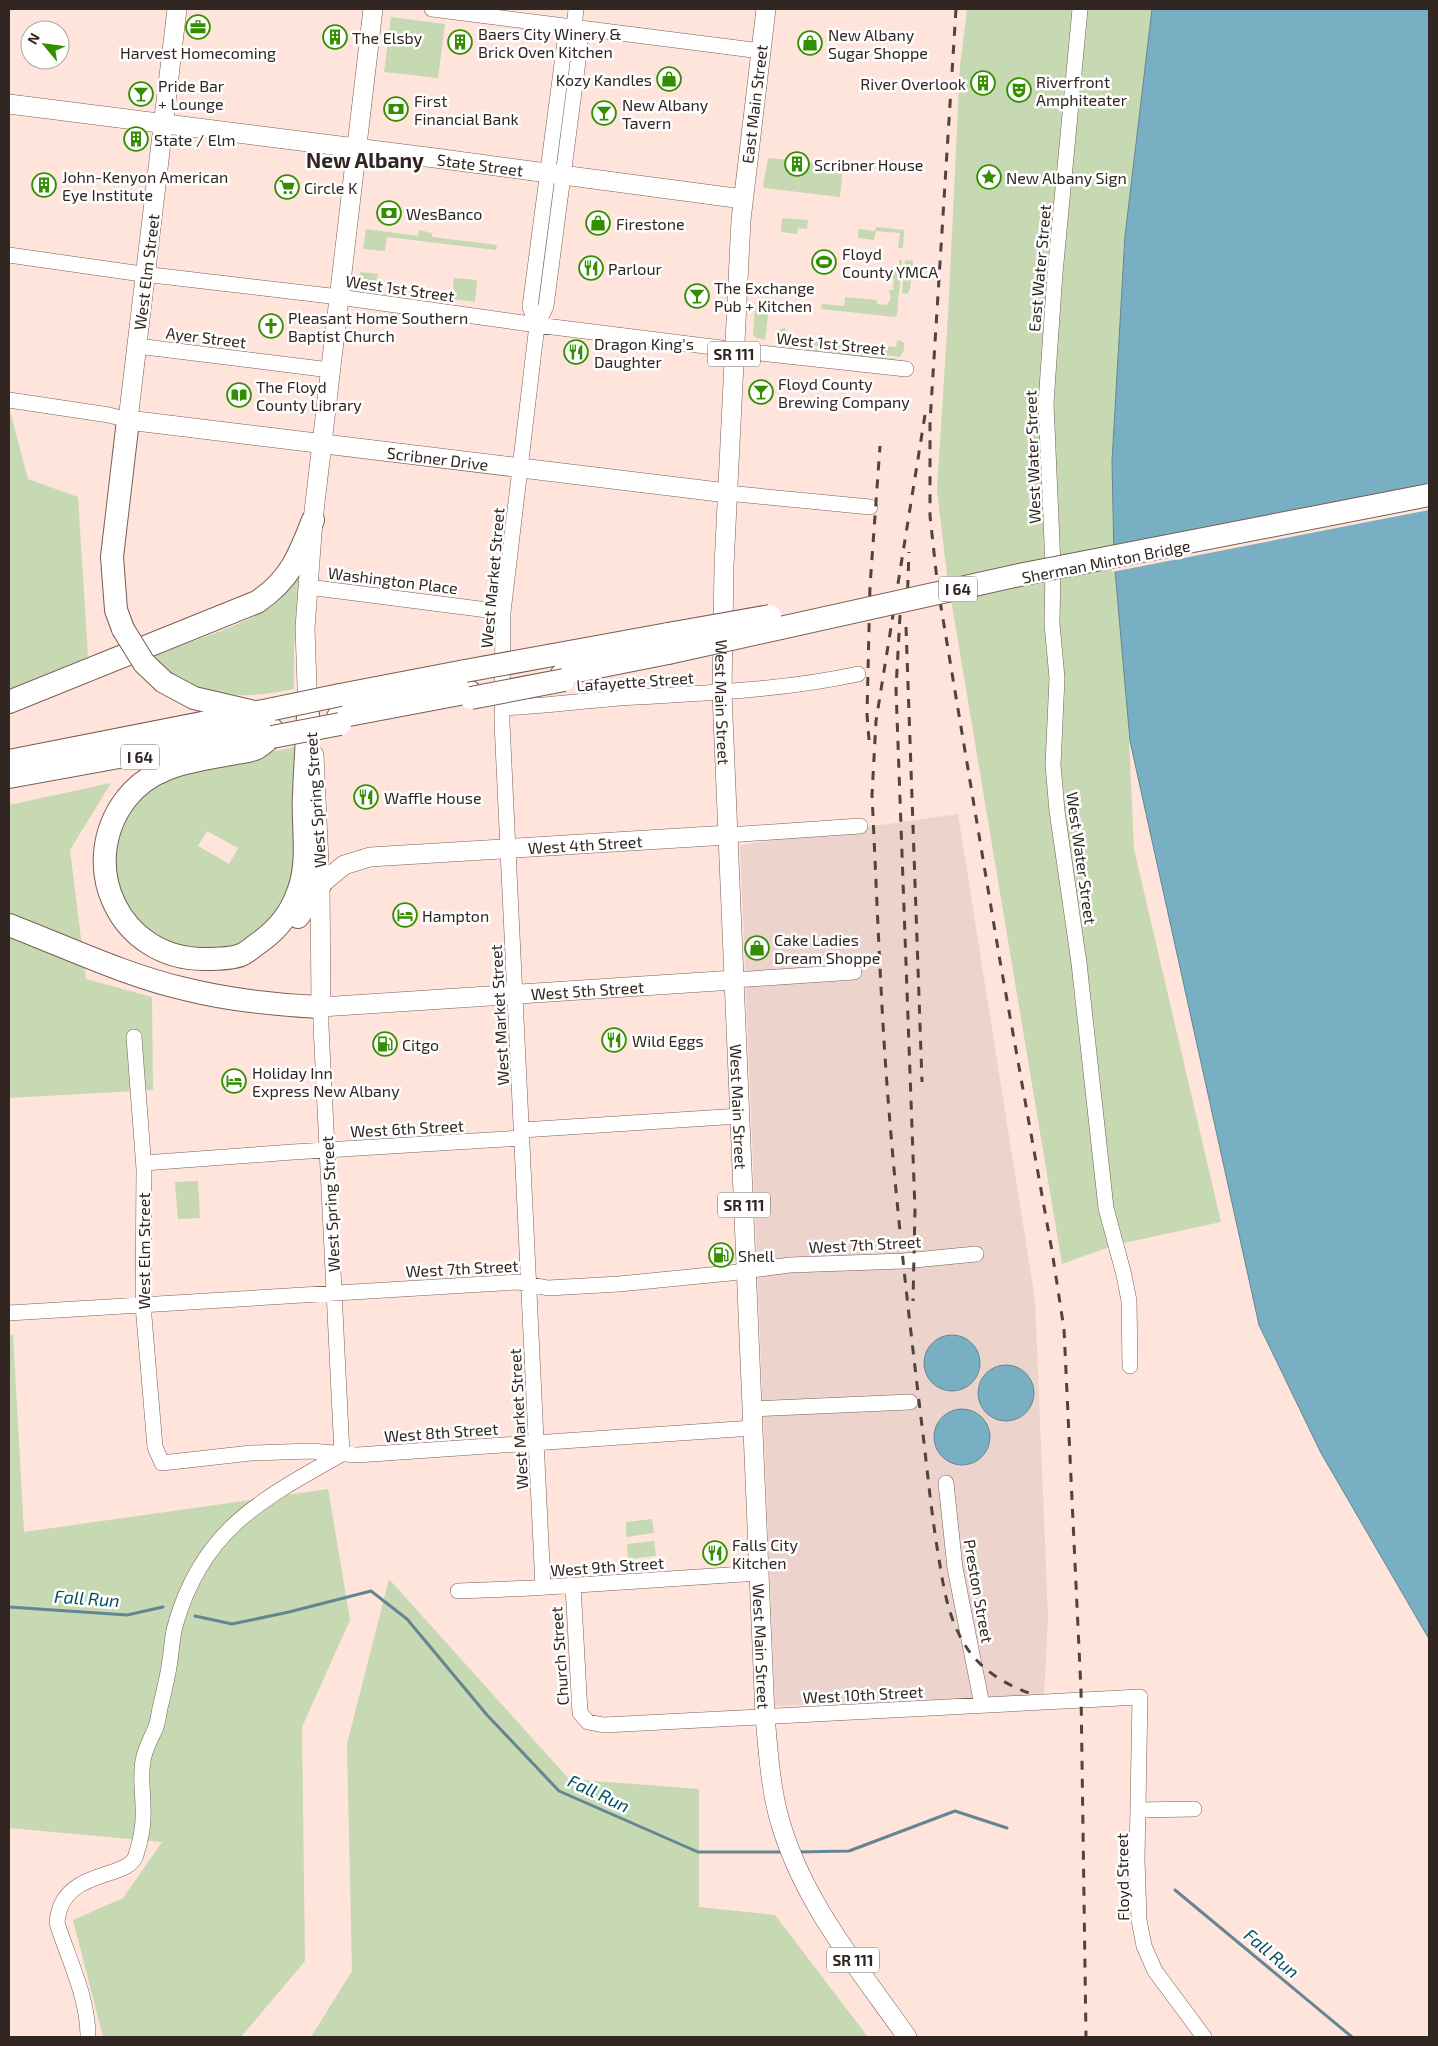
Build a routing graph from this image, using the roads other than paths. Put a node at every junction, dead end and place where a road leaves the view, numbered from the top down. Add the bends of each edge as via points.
1 (177, 9) edge
2 (373, 9) edge
3 (432, 9) edge
4 (576, 9) edge
5 (766, 9) edge
6 (1080, 9) edge
7 (574, 28) junction
8 (761, 51) junction
9 (1072, 98) junction
10 (9, 104) edge
11 (1083, 108) dead end
12 (163, 124) junction
13 (356, 148) junction
14 (555, 174) junction
15 (742, 207) junction
16 (9, 255) edge
17 (146, 274) junction
18 (339, 297) junction
19 (536, 325) junction
20 (137, 346) junction
21 (734, 349) junction
22 (1050, 351) joint
23 (906, 369) dead end
24 (330, 370) junction
25 (9, 400) edge
26 (128, 420) junction
27 (321, 443) junction
28 (521, 468) junction
29 (727, 493) junction
30 (1429, 498) edge
31 (870, 507) dead end
32 (313, 520) junction
33 (308, 587) junction
34 (503, 612) junction
35 (669, 649) junction
36 (858, 674) dead end
37 (469, 687) junction
38 (722, 693) junction
39 (9, 702) edge
40 (502, 708) junction
41 (308, 715) junction
42 (269, 722) junction
43 (9, 762) edge
44 (9, 777) edge
45 (9, 783) edge
46 (860, 826) dead end
47 (728, 835) junction
48 (509, 848) junction
49 (320, 885) junction
50 (9, 924) edge
51 (241, 955) junction
52 (854, 972) dead end
53 (734, 980) junction
54 (514, 994) junction
55 (321, 1007) junction
56 (134, 1037) dead end
57 (740, 1116) junction
58 (522, 1134) junction
59 (327, 1150) junction
60 (144, 1163) junction
61 (976, 1254) dead end
62 (746, 1270) junction
63 (529, 1284) junction
64 (334, 1292) junction
65 (142, 1305) junction
66 (9, 1312) edge
67 (1130, 1366) dead end
68 (910, 1402) dead end
69 (752, 1409) junction
70 (753, 1428) junction
71 (537, 1443) junction
72 (342, 1454) junction
73 (162, 1462) joint
74 (946, 1483) dead end
75 (759, 1573) junction
76 (573, 1585) junction
77 (543, 1587) junction
78 (458, 1591) dead end
79 (1140, 1697) joint
80 (982, 1705) junction
81 (765, 1716) junction
82 (588, 1722) joint
83 (1194, 1809) dead end
84 (1139, 1810) junction
85 (88, 2037) edge
86 (907, 2037) edge
87 (1204, 2037) edge

1 - 12 main road, West Elm Street
2 - 13 main road, West Spring Street
3 - 7 street
4 - 7 street, West Market Street
5 - 8 main road, East Main Street
6 - 9 street, East Water Street
7 - 8 street
7 - 14 street, West Market Street via 580,46
8 - 15 main road, East Main Street
9 - 11 street
9 - 22 street, East Water Street
10 - 12 main road, State Street
12 - 13 main road, State Street
12 - 17 main road, West Elm Street
13 - 14 main road, State Street
13 - 18 main road, West Spring Street
14 - 15 main road, State Street
14 - 19 street, West Market Street via 546,306
15 - 21 main road, West Main Street / SR 111
16 - 17 street, West 1st Street
17 - 18 street, West 1st Street
17 - 20 main road, West Elm Street
18 - 19 street, West 1st Street
18 - 24 main road, West Spring Street
19 - 21 street, West 1st Street
19 - 28 street, West Market Street
20 - 24 street, Ayer Street
20 - 26 main road, West Elm Street
21 - 23 street, West 1st Street
21 - 29 main road, West Main Street / SR 111
22 - 67 street, West Water Street via 1046,404 1053,566 1052,624 1058,678 1053,765 1055,792 1078,954 1106,1208 1129,1301
24 - 27 main road, West Spring Street
25 - 26 street, Scribner Drive via 108,414
26 - 27 main road, Scribner Drive
26 - 42 highway, bridge via 112,557 116,610 123,629 140,658 164,682 194,698
27 - 28 main road, Scribner Drive
27 - 32 main road, West Spring Street
28 - 29 main road, Scribner Drive
28 - 34 street, West Market Street
29 - 31 street, Scribner Drive
29 - 38 main road, West Main Street / SR 111
30 - 35 highway, bridge via 1024,574
30 - 35 highway, Sherman Minton Bridge / I 64, bridge via 788,622
32 - 33 main road, West Spring Street
32 - 39 highway via 294,566 272,592 257,602
33 - 34 street, Washington Place
33 - 41 main road, West Spring Street via 305,628
34 - 40 street, West Market Street
35 - 37 highway, I 64, bridge
36 - 38 street, Lafayette Street via 813,684
37 - 42 highway, I 64, bridge via 339,720
37 - 42 highway, I 64, bridge via 340,695
38 - 40 street, Lafayette Street
38 - 47 main road, West Main Street / SR 111
40 - 48 street, West Market Street
41 - 49 main road, West Spring Street via 317,788
41 - 51 highway via 303,873 299,890 282,922
42 - 43 highway, I 64
42 - 44 highway
42 - 45 highway, I 64 via 136,758
42 - 51 highway via 256,748 177,765 141,783 116,814 104,851 104,871 113,902 144,940 177,956 196,959
46 - 47 street, West 4th Street
47 - 48 main road, West 4th Street
47 - 53 main road, West Main Street / SR 111
48 - 49 main road, West 4th Street via 364,858 337,870
48 - 54 street, West Market Street
49 - 51 highway via 292,927 276,943 270,948
49 - 55 main road, West Spring Street
50 - 55 highway via 186,990
52 - 53 street, West 5th Street
53 - 54 main road, West 5th Street
53 - 57 main road, West Main Street / SR 111
54 - 55 main road, West 5th Street
54 - 58 street, West Market Street
55 - 59 street, West Spring Street
56 - 60 street, West Elm Street
57 - 58 street, West 6th Street
57 - 62 main road, West Main Street / SR 111
58 - 59 street, West 6th Street
58 - 63 street, West Market Street
59 - 60 street, West 6th Street
59 - 64 street, West Spring Street
60 - 65 street, West Elm Street
61 - 62 street, West 7th Street
62 - 63 street, West 7th Street via 619,1284 548,1288
62 - 69 main road, West Main Street / SR 111
63 - 64 street, West 7th Street
63 - 71 street, West Market Street
64 - 65 street, West 7th Street
64 - 72 street, West Spring Street
65 - 66 street, West 7th Street
65 - 73 street, West Elm Street via 155,1447
68 - 69 street
69 - 70 main road, West Main Street / SR 111
70 - 71 street, West 8th Street
70 - 75 main road, West Main Street / SR 111
71 - 72 street, West 8th Street
71 - 77 street, West Market Street
72 - 73 street, West 8th Street via 311,1451 251,1453
72 - 85 street via 239,1519 214,1545 187,1591 175,1625 156,1726 144,1753 142,1833 136,1856 128,1867 74,1889 58,1913 57,1923 83,1996
74 - 80 street, Preston Street via 955,1568
75 - 76 street, West 9th Street
75 - 81 main road, West Main Street / SR 111
76 - 77 street, West 9th Street
76 - 82 street, Church Street via 580,1713
77 - 78 street, West 9th Street
79 - 80 street, West 10th Street
79 - 84 street, Floyd Street
80 - 81 street, West 10th Street
81 - 82 street, West 10th Street via 604,1725
81 - 86 main road, West Main Street / SR 111 via 778,1813 802,1881
83 - 84 street
84 - 87 street, Floyd Street via 1139,1920 1144,1946 1155,1971

